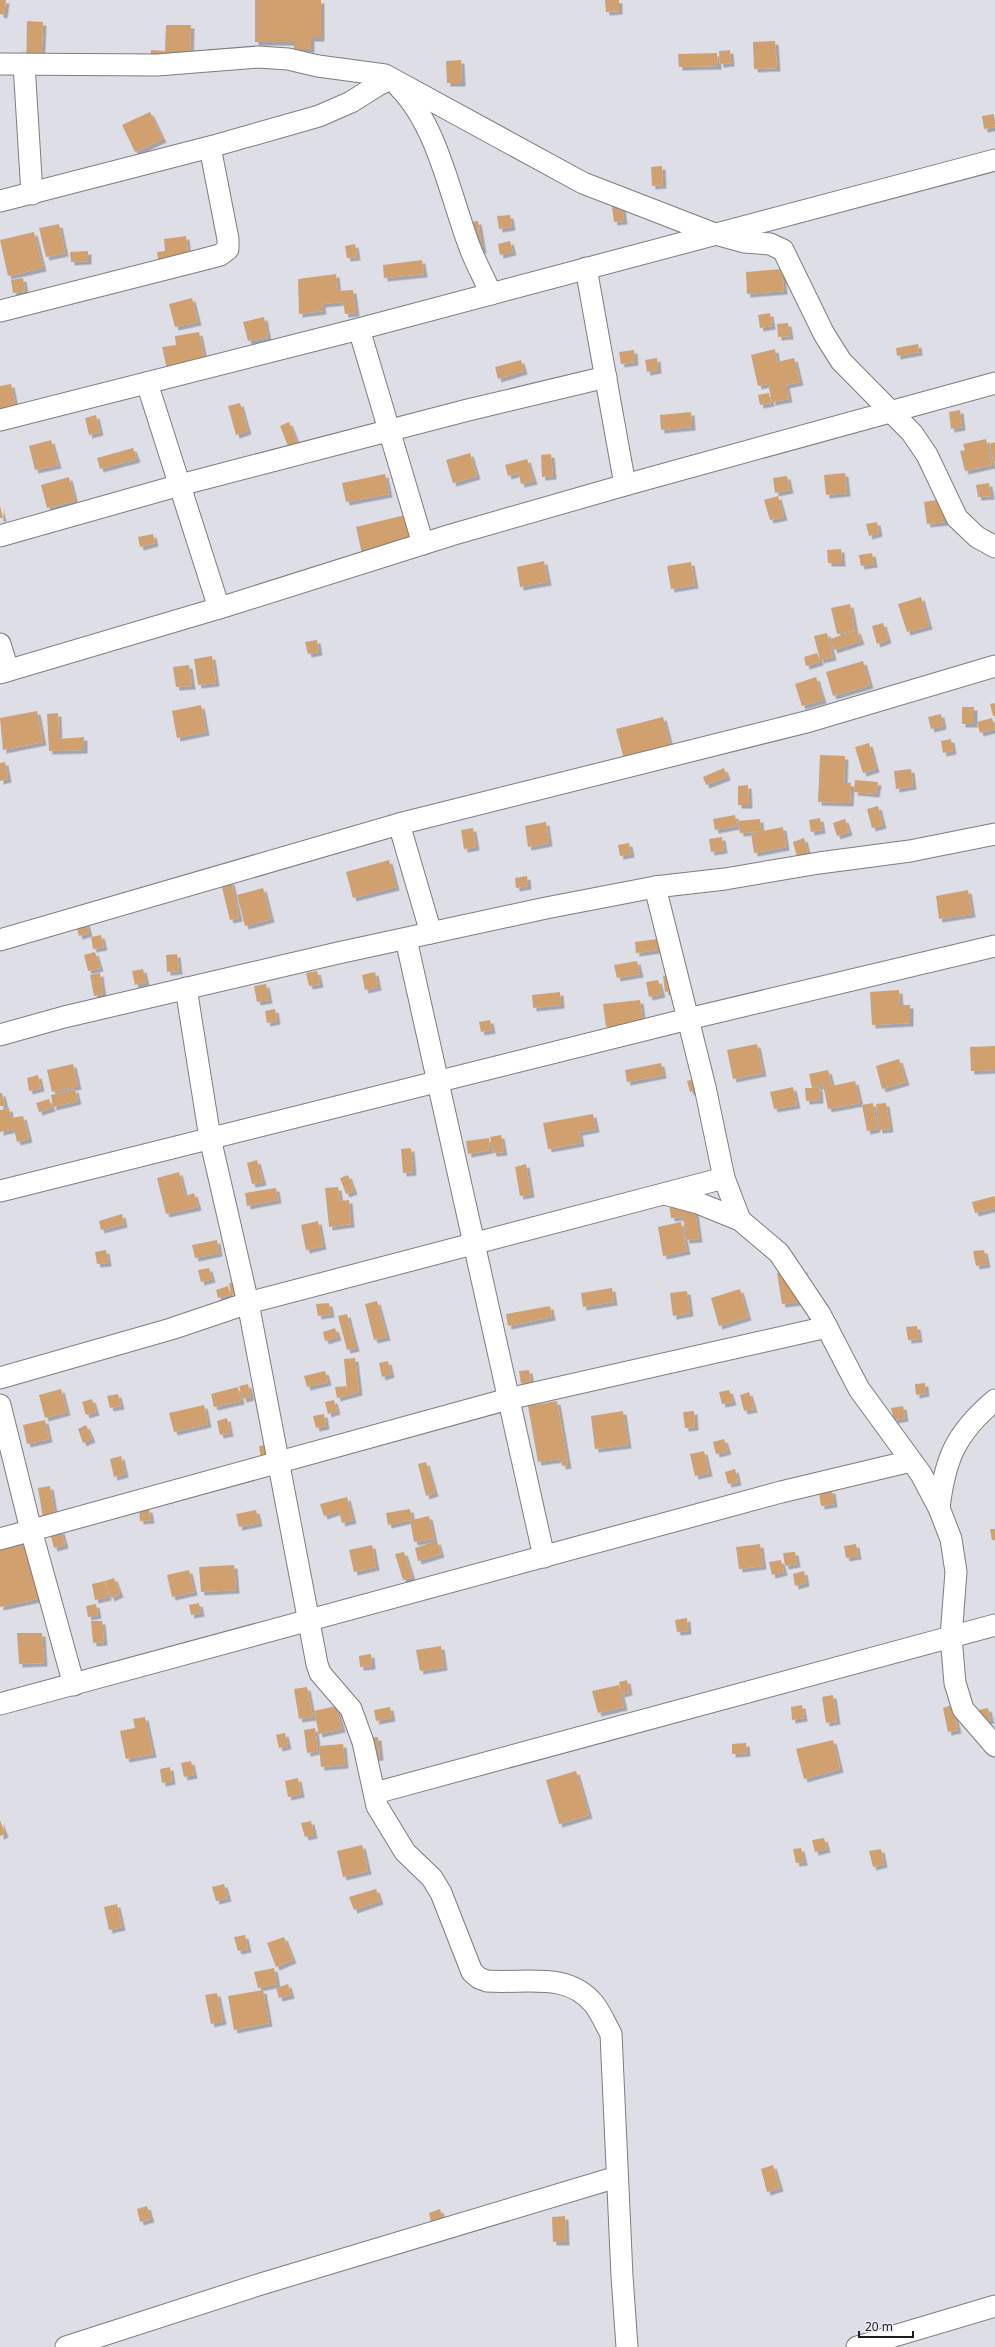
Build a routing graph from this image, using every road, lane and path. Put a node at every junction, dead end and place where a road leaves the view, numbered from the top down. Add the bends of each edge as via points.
1 (0, 64) edge
2 (24, 64) junction
3 (391, 79) junction
4 (210, 147) junction
5 (995, 160) edge
6 (32, 194) junction
7 (0, 201) edge
8 (715, 234) junction
9 (586, 268) junction
10 (491, 294) junction
11 (0, 311) edge
12 (359, 329) junction
13 (606, 377) junction
14 (147, 383) junction
15 (995, 383) edge
16 (890, 412) junction
17 (0, 420) edge
18 (387, 430) junction
19 (625, 484) junction
20 (180, 485) junction
21 (0, 536) edge
22 (423, 544) junction
23 (995, 547) edge
24 (219, 608) junction
25 (0, 644) edge
26 (995, 666) edge
27 (4, 672) edge
28 (399, 824) junction
29 (995, 834) edge
30 (655, 886) junction
31 (431, 933) junction
32 (406, 938) junction
33 (0, 940) edge
34 (995, 946) edge
35 (186, 988) junction
36 (688, 1019) junction
37 (0, 1035) edge
38 (439, 1082) junction
39 (210, 1138) junction
40 (724, 1178) junction
41 (0, 1190) edge
42 (662, 1194) junction
43 (740, 1220) junction
44 (474, 1243) junction
45 (248, 1303) junction
46 (827, 1327) junction
47 (0, 1378) edge
48 (508, 1399) junction
49 (995, 1400) edge
50 (0, 1405) edge
51 (911, 1461) junction
52 (277, 1463) junction
53 (938, 1508) junction
54 (31, 1530) junction
55 (0, 1539) edge
56 (544, 1557) junction
57 (310, 1621) junction
58 (995, 1625) edge
59 (951, 1637) junction
60 (74, 1684) junction
61 (0, 1704) edge
62 (995, 1746) edge
63 (375, 1793) junction
64 (617, 2177) junction
65 (995, 2306) edge
66 (886, 2343) edge
67 (66, 2347) edge
68 (627, 2347) edge
69 (857, 2347) edge

1 - 2 street
2 - 3 street via 157,65 258,57 370,72
2 - 6 street
3 - 4 street via 351,102 319,116
3 - 8 street via 583,183
3 - 10 street via 408,96 424,124 447,177 472,252
4 - 6 street
4 - 11 street via 228,249 220,255
5 - 8 street
6 - 7 street
8 - 9 street
8 - 16 street via 744,242 770,244 783,250 824,334 841,361
9 - 10 street
9 - 13 street
10 - 12 street
12 - 14 street
12 - 18 street
13 - 18 street
13 - 19 street
14 - 17 street
14 - 20 street
15 - 16 street
16 - 19 street
16 - 23 street via 912,433 927,455 957,518 977,537
18 - 20 street
18 - 22 street
19 - 22 street
20 - 21 street
20 - 24 street
22 - 24 street
24 - 27 street
25 - 27 street
26 - 28 street via 810,721
28 - 31 street
28 - 33 street
29 - 30 street via 910,851 725,879
30 - 31 street
30 - 36 street
31 - 32 street
32 - 35 street
32 - 38 street
34 - 36 street
35 - 37 street via 64,1016
35 - 39 street
36 - 38 street
36 - 40 street
38 - 39 street
38 - 44 street
39 - 41 street
39 - 45 street
40 - 42 street
40 - 43 street
42 - 43 street via 698,1203
42 - 44 street
43 - 46 street via 779,1253
44 - 45 street
44 - 48 street
45 - 47 street via 171,1330
45 - 52 street
46 - 48 street
46 - 51 street via 859,1389
48 - 52 street
48 - 56 street
49 - 53 street via 973,1419 952,1449 942,1481
50 - 54 street
51 - 53 street
51 - 56 street via 781,1492
52 - 54 street
52 - 57 street
53 - 59 street via 951,1539 956,1572
54 - 55 street
54 - 60 street
56 - 57 street
57 - 60 street
57 - 63 street via 320,1673 351,1709 363,1742
58 - 59 street
59 - 62 street via 955,1683 962,1709
59 - 63 street
60 - 61 street
63 - 64 street via 377,1806 405,1852 432,1878 441,1893 472,1972 487,1981 563,1982 580,1991 596,2006 611,2034
64 - 67 street via 261,2284
64 - 68 street
65 - 66 street
66 - 69 street

